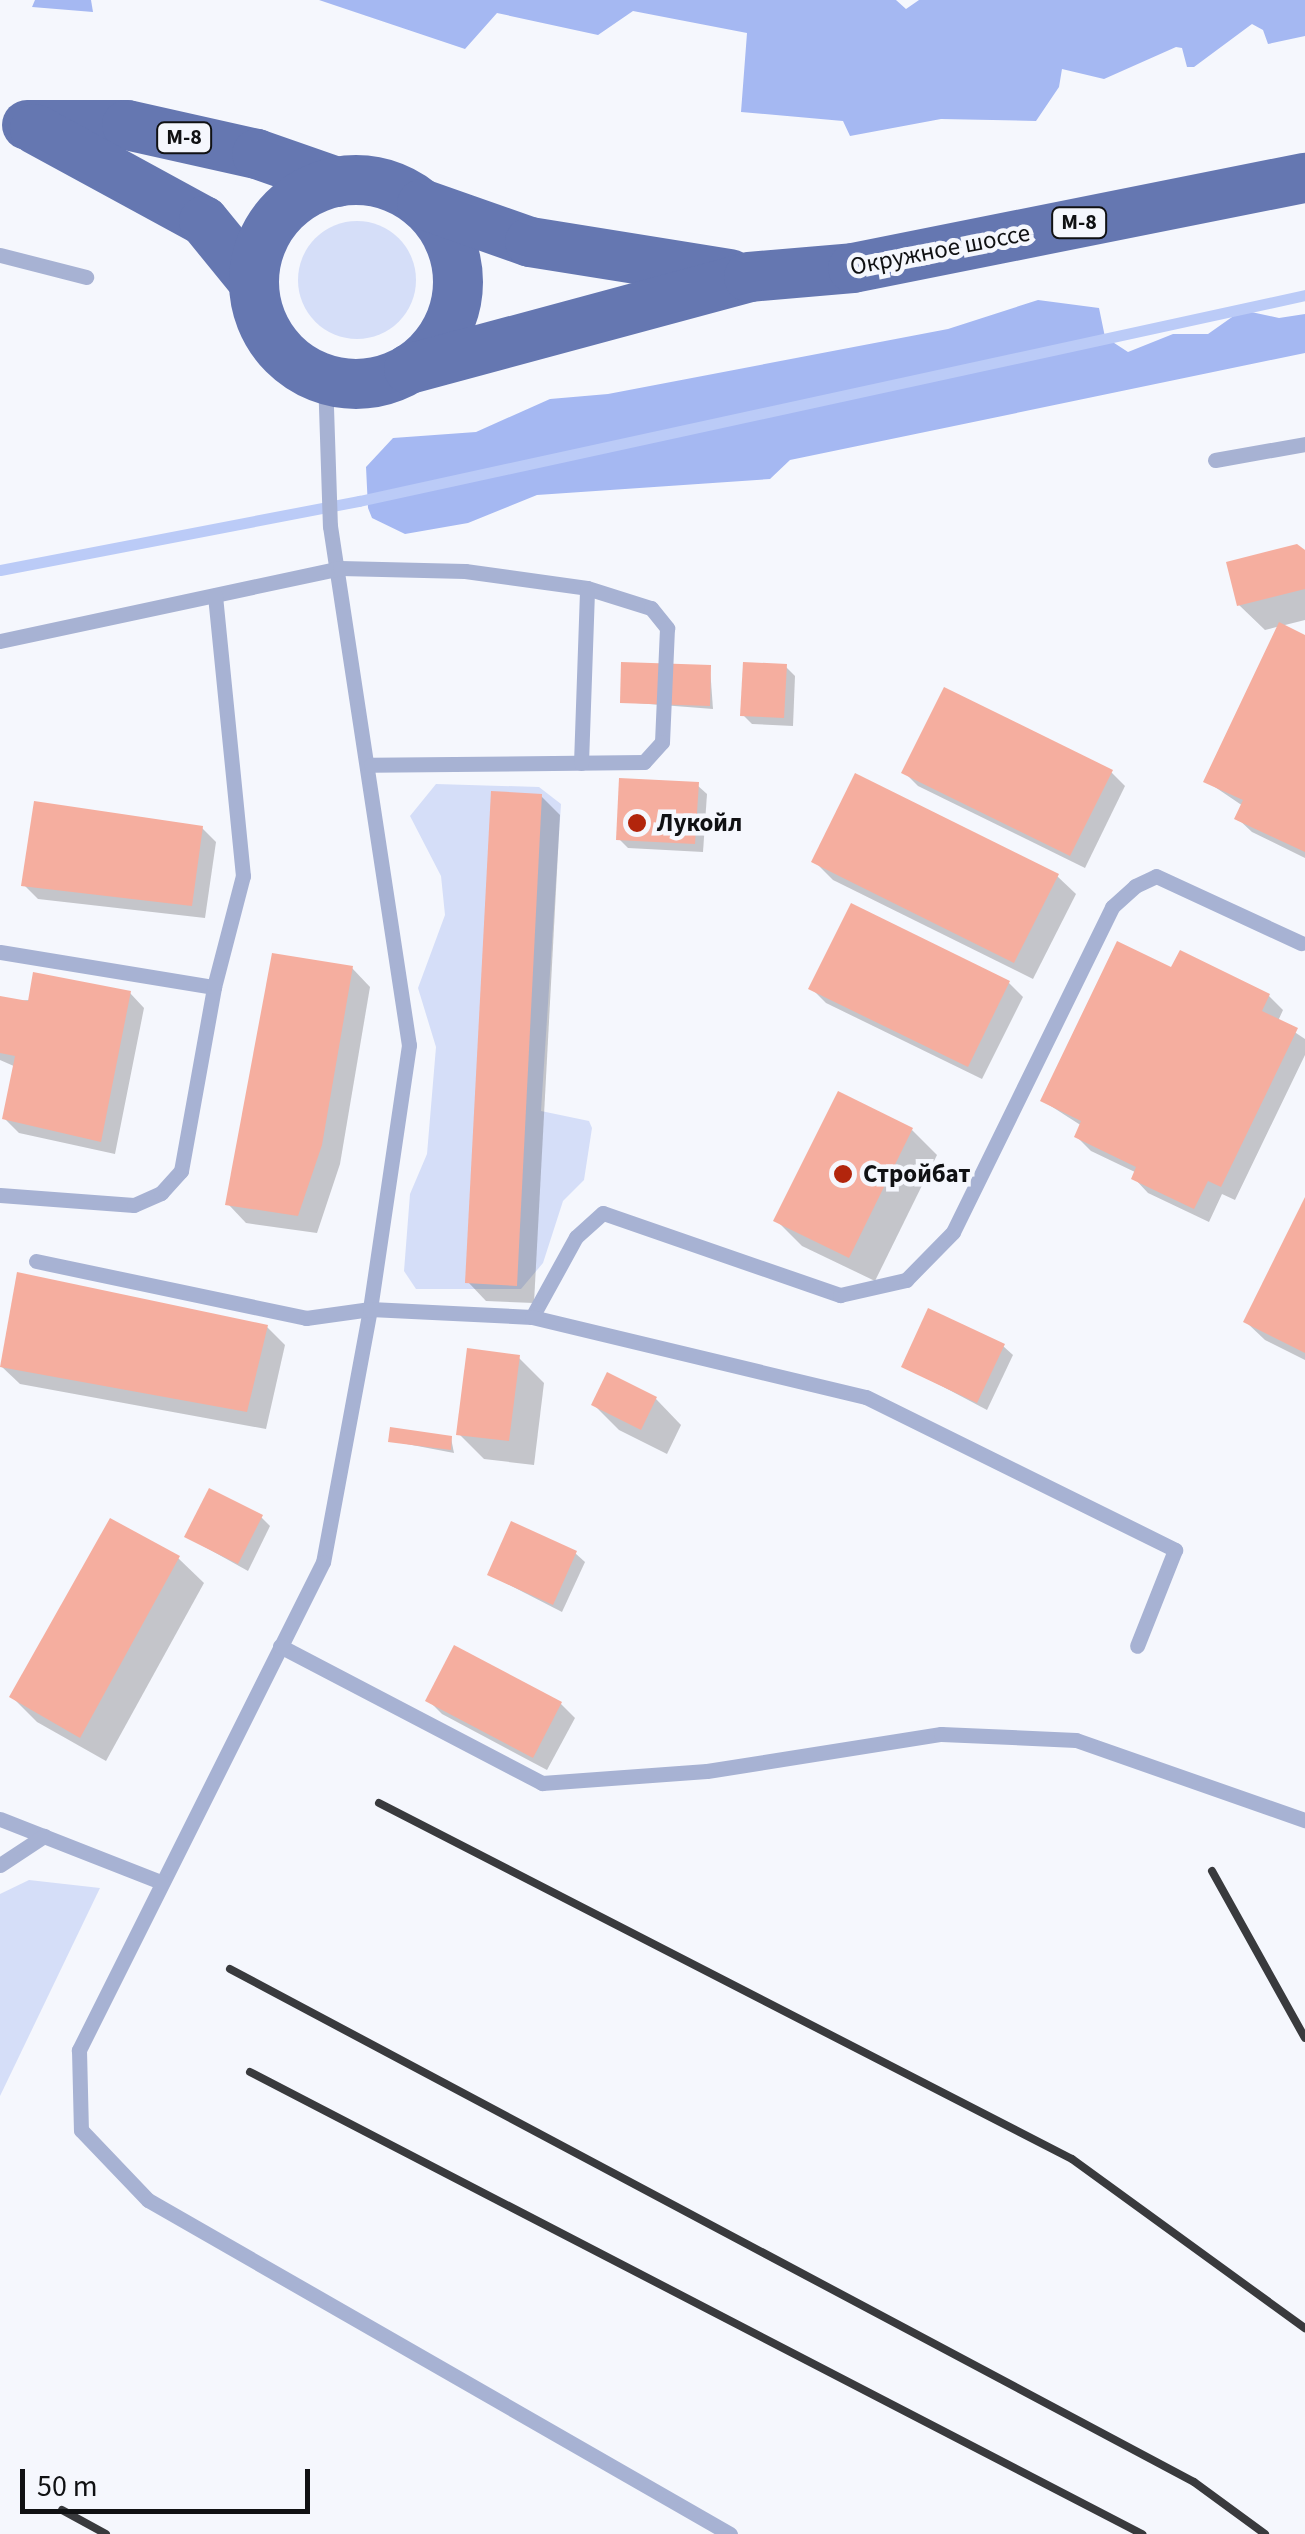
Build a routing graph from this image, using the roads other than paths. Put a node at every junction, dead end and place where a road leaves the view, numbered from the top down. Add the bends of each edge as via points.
1 (14, 122) edge
2 (1305, 178) edge
3 (336, 182) junction
4 (422, 204) junction
5 (0, 255) edge
6 (86, 277) dead end
7 (750, 278) junction
8 (253, 281) junction
9 (409, 369) junction
10 (325, 377) junction
11 (1305, 444) edge
12 (1216, 460) dead end
13 (340, 568) junction
14 (587, 588) junction
15 (216, 595) junction
16 (0, 641) edge
17 (581, 763) junction
18 (371, 765) junction
19 (1301, 943) dead end
20 (0, 952) edge
21 (214, 987) junction
22 (0, 1194) edge
23 (36, 1261) dead end
24 (370, 1309) junction
25 (532, 1317) junction
26 (280, 1646) junction
27 (1137, 1646) dead end
28 (0, 1818) edge
29 (1305, 1820) edge
30 (44, 1836) junction
31 (0, 1865) edge
32 (161, 1882) junction
33 (730, 2534) edge

1 - 3 main road, М-8 via 127,125 257,154
1 - 8 main road, М-8 via 204,221
2 - 7 main road, Окружное шоссе / М-8 via 853,268
3 - 4 main road via 383,186
3 - 8 main road via 294,200 276,216
4 - 7 main road, Окружное шоссе via 530,242
4 - 9 main road via 449,237 459,300 442,340
5 - 6 lane
7 - 9 main road, Окружное шоссе
8 - 10 main road via 273,341
9 - 10 main road via 368,382
10 - 13 lane via 325,480
11 - 12 lane
13 - 14 lane via 465,571
13 - 15 lane
13 - 18 lane
14 - 17 lane
14 - 17 lane via 651,608 667,628 662,742 644,762
15 - 16 lane
15 - 21 lane via 243,876
17 - 18 lane
18 - 24 lane via 409,1045
19 - 25 lane via 1156,876 1136,886 1112,907 954,1232 906,1280 840,1295 604,1213 576,1238
20 - 21 lane
21 - 22 lane via 181,1170 161,1194 134,1204
23 - 24 lane via 306,1318
24 - 25 lane
24 - 26 lane via 323,1562
25 - 27 lane via 866,1397 1176,1550
26 - 29 lane via 542,1782 706,1770 941,1734 1076,1740
26 - 32 lane
28 - 30 lane
30 - 31 lane
30 - 32 lane
32 - 33 lane via 80,2050 81,2130 148,2200

